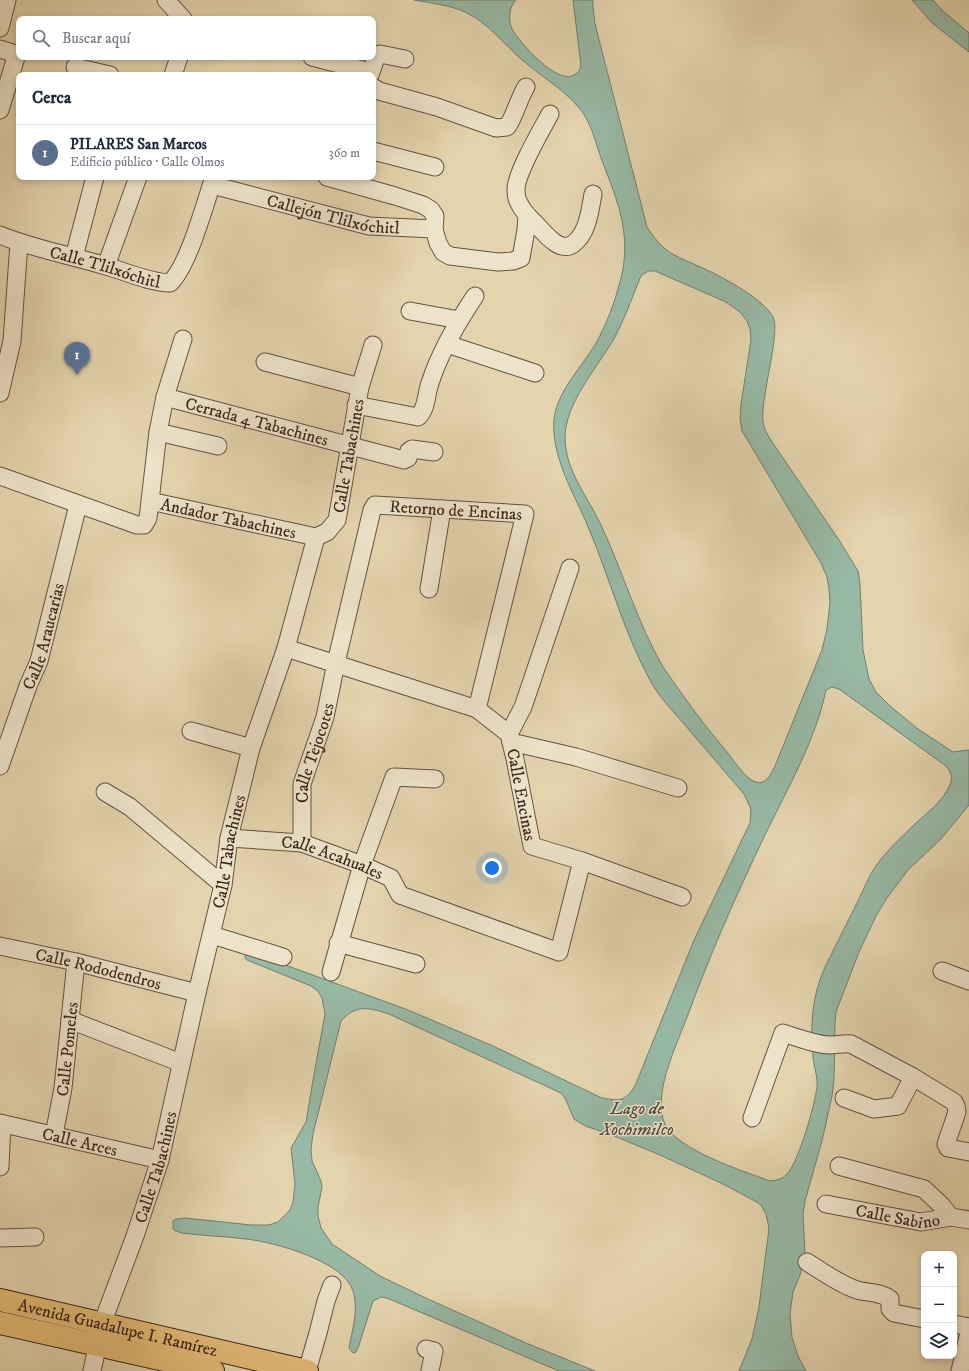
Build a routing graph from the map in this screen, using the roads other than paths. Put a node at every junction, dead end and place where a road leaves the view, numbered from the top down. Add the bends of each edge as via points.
1 (7, 0) edge
2 (166, 0) edge
3 (180, 16) edge
4 (0, 28) edge
5 (0, 49) edge
6 (376, 59) edge
7 (405, 59) dead end
8 (178, 60) edge
9 (320, 60) edge
10 (376, 60) edge
11 (75, 67) dead end
12 (97, 72) edge
13 (174, 72) edge
14 (354, 72) edge
15 (373, 72) edge
16 (376, 86) edge
17 (526, 87) dead end
18 (0, 110) edge
19 (550, 114) dead end
20 (376, 152) edge
21 (435, 167) dead end
22 (94, 180) edge
23 (137, 180) edge
24 (337, 180) edge
25 (213, 181) edge
26 (593, 194) dead end
27 (527, 216) junction
28 (434, 229) junction
29 (0, 236) edge
30 (19, 243) junction
31 (74, 257) junction
32 (106, 266) junction
33 (475, 296) dead end
34 (410, 311) dead end
35 (459, 320) junction
36 (183, 339) dead end
37 (447, 344) junction
38 (373, 345) dead end
39 (4, 358) edge
40 (265, 362) dead end
41 (535, 373) dead end
42 (360, 387) junction
43 (0, 394) edge
44 (165, 397) junction
45 (356, 405) junction
46 (158, 432) junction
47 (350, 445) junction
48 (218, 446) dead end
49 (434, 452) dead end
50 (0, 476) edge
51 (150, 501) junction
52 (78, 505) junction
53 (442, 509) junction
54 (316, 537) junction
55 (570, 568) dead end
56 (429, 589) dead end
57 (286, 648) junction
58 (336, 663) junction
59 (477, 709) junction
60 (191, 731) dead end
61 (510, 738) junction
62 (251, 748) junction
63 (0, 766) edge
64 (435, 779) dead end
65 (678, 788) dead end
66 (105, 792) dead end
67 (229, 838) junction
68 (302, 843) junction
69 (582, 861) junction
70 (362, 865) junction
71 (223, 885) junction
72 (682, 897) dead end
73 (212, 935) junction
74 (338, 943) junction
75 (0, 946) edge
76 (283, 957) dead end
77 (76, 962) junction
78 (416, 964) dead end
79 (942, 971) dead end
80 (331, 972) dead end
81 (969, 981) edge
82 (196, 993) junction
83 (70, 1020) junction
84 (181, 1063) junction
85 (913, 1077) junction
86 (844, 1098) dead end
87 (752, 1118) dead end
88 (1, 1123) edge
89 (54, 1135) junction
90 (969, 1152) edge
91 (160, 1160) junction
92 (838, 1166) dead end
93 (0, 1167) edge
94 (826, 1204) dead end
95 (951, 1217) junction
96 (969, 1220) edge
97 (35, 1237) dead end
98 (0, 1238) edge
99 (807, 1262) dead end
100 (332, 1285) dead end
101 (0, 1300) edge
102 (921, 1318) edge
103 (0, 1323) edge
104 (957, 1325) edge
105 (969, 1327) edge
106 (969, 1333) edge
107 (99, 1334) junction
108 (426, 1349) dead end
109 (92, 1371) edge
110 (214, 1371) edge
111 (307, 1371) edge
112 (430, 1371) edge
113 (960, 1371) edge

1 - 4 street
2 - 3 street
5 - 18 street via 13,53 16,57
6 - 7 street via 380,54
8 - 13 street
9 - 14 street
10 - 15 street
11 - 12 street
16 - 17 street via 379,91 437,107 496,128 507,127 511,123
19 - 27 street via 519,176 516,189 519,203
20 - 21 street
22 - 31 street
23 - 32 street
24 - 28 street via 423,205 435,216
25 - 28 street, Callejón Tlilxóchitl via 369,226
25 - 32 street, Calle Tlilxóchitl via 190,247 177,277 170,283 156,282
26 - 27 street via 586,228 573,244 566,247 542,233
27 - 28 street via 521,258 514,261 498,262 450,256 443,252
29 - 30 street, Calle Tlilxóchitl
30 - 31 street, Calle Tlilxóchitl
30 - 39 street via 12,341
31 - 32 street, Calle Tlilxóchitl
33 - 35 street
34 - 35 street
35 - 37 street
36 - 44 street
37 - 41 street
37 - 45 street via 430,382 423,412 418,417
38 - 42 street, Calle Tabachines
39 - 43 street
40 - 42 street
42 - 45 street, Calle Tabachines
44 - 46 street
44 - 47 street, Cerrada 4 Tabachines
45 - 47 street, Calle Tabachines
46 - 48 street
46 - 51 street
47 - 49 street, Cerrada 4 Tabachines via 404,460 408,458 412,449
47 - 54 street, Calle Tabachines via 337,520 327,532
50 - 52 street, Andador Tabachines
51 - 52 street, Andador Tabachines via 148,518 144,525 138,526
51 - 54 street, Andador Tabachines
52 - 63 street, Calle Araucarias via 39,661
53 - 56 street
53 - 58 street, Retorno de Encinas via 375,505
53 - 59 street, Retorno de Encinas via 525,514
54 - 57 street, Calle Tabachines
55 - 61 street
57 - 58 street, Calle Encinas
57 - 62 street, Calle Tabachines
58 - 59 street, Calle Encinas
58 - 68 street, Calle Tejocotes via 325,717 302,784
59 - 61 street, Calle Encinas
60 - 62 street
61 - 65 street
61 - 69 street, Calle Encinas via 532,846
62 - 67 street, Calle Tabachines
64 - 70 street via 394,777
66 - 71 street via 130,807
67 - 68 street, Calle Acahuales
67 - 71 street, Calle Tabachines
68 - 70 street, Calle Acahuales
69 - 70 street, Calle Acahuales via 559,952 400,895 391,878
69 - 72 street
70 - 74 street
71 - 73 street, Calle Tabachines
73 - 76 street
73 - 82 street, Calle Tabachines
74 - 78 street
74 - 80 street
75 - 77 street, Calle Rododendros
77 - 82 street, Calle Rododendros
77 - 83 street, Calle Pomeles
79 - 81 street
82 - 84 street, Calle Tabachines
83 - 84 street
83 - 89 street, Calle Pomeles via 63,1088
84 - 91 street, Calle Tabachines
85 - 86 street via 898,1106 874,1109
85 - 87 street via 851,1044 828,1045 783,1033
85 - 90 street via 954,1102 957,1112 946,1144 948,1148
88 - 89 street, Calle Arces
88 - 93 street
89 - 91 street, Calle Arces
91 - 107 street, Calle Tabachines
92 - 95 street via 924,1190
94 - 95 street, Calle Sabino via 921,1222
95 - 96 street, Calle Sabino
97 - 98 street
99 - 102 street via 856,1290 886,1296 890,1299 890,1309 894,1313
100 - 111 street
101 - 107 main road, Avenida Guadalupe I. Ramírez
103 - 107 main road, Avenida Guadalupe I. Ramírez
104 - 105 street
106 - 113 street
107 - 109 street, Calle Tabachines
107 - 110 main road, Avenida Guadalupe I. Ramírez
107 - 111 main road, Avenida Guadalupe I. Ramírez
108 - 112 street via 434,1351

